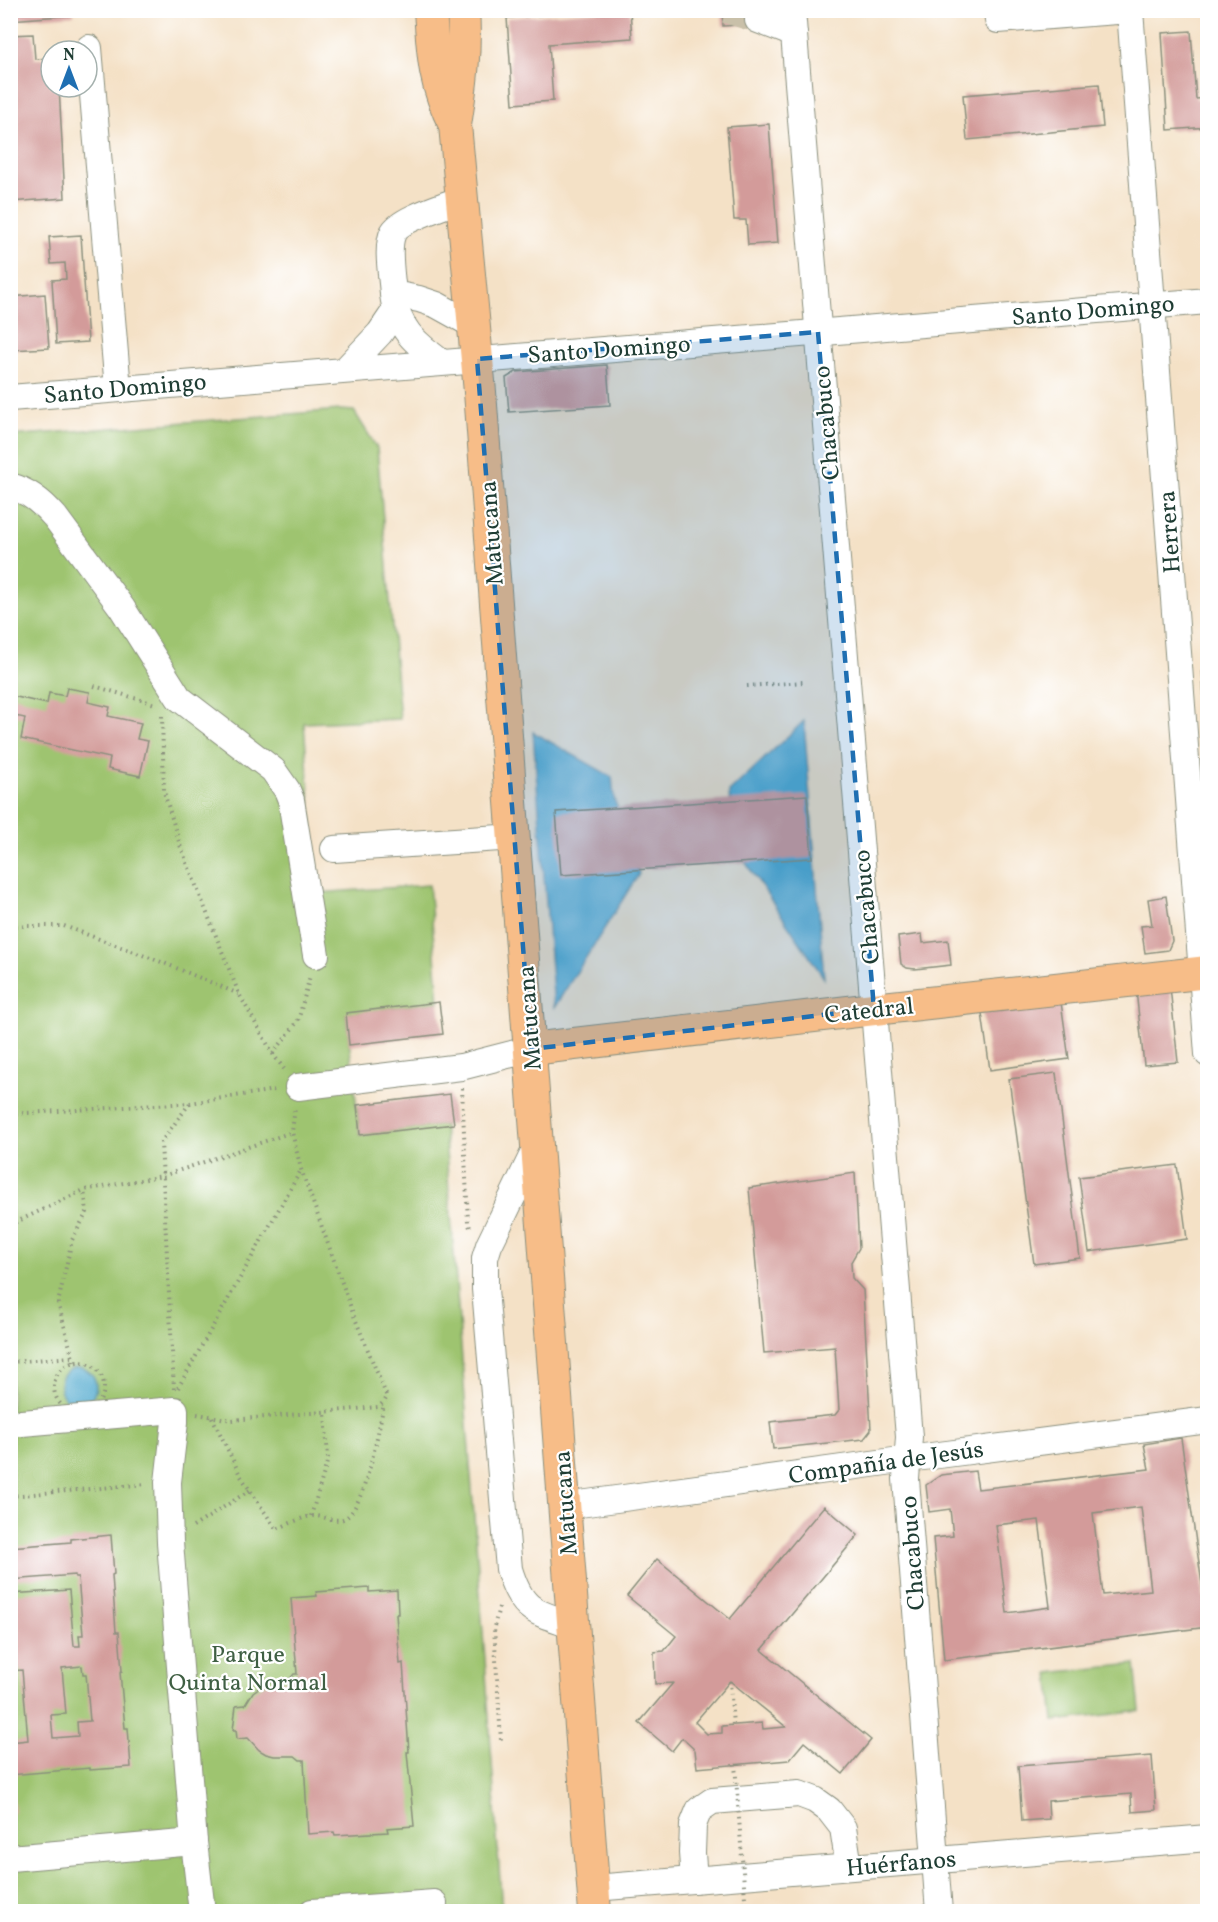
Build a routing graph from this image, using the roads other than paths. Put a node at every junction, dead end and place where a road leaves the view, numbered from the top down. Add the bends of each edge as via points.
1 (430, 10) edge
2 (463, 10) edge
3 (997, 10) edge
4 (1130, 10) edge
5 (758, 20) tunnel mouth
6 (793, 22) edge
7 (93, 99) edge
8 (455, 125) junction
9 (463, 198) junction
10 (1208, 301) edge
11 (394, 303) junction
12 (1152, 306) junction
13 (473, 325) junction
14 (818, 332) junction
15 (477, 359) junction
16 (441, 362) junction
17 (345, 370) junction
18 (118, 389) junction
19 (10, 398) edge
20 (10, 486) edge
21 (515, 837) junction
22 (334, 849) dead end
23 (316, 955) road end
24 (1205, 973) edge
25 (874, 1009) junction
26 (531, 1049) junction
27 (1208, 1053) edge
28 (298, 1087) road end
29 (538, 1144) junction
30 (1208, 1420) edge
31 (10, 1424) edge
32 (908, 1458) junction
33 (565, 1506) junction
34 (574, 1625) junction
35 (1208, 1838) edge
36 (194, 1842) junction
37 (10, 1857) edge
38 (935, 1860) junction
39 (849, 1867) junction
40 (694, 1880) junction
41 (595, 1900) edge
42 (434, 1903) dead end
43 (936, 1910) edge
44 (202, 1911) edge
45 (312, 1911) edge

1 - 8 main road, Matucana via 435,71
2 - 8 main road, Matucana via 464,44
3 - 4 street via 998,20
4 - 12 street, Herrera
5 - 6 street
6 - 14 street, Chacabuco
7 - 18 street
8 - 9 main road, Matucana
9 - 11 street via 404,223 393,232 390,248
9 - 13 main road, Matucana
10 - 12 street, Santo Domingo
11 - 13 street via 419,299
11 - 16 street via 407,331
11 - 17 street via 375,339
12 - 14 street, Santo Domingo
12 - 24 street, Herrera
13 - 15 main road, Matucana
14 - 15 street, Santo Domingo
14 - 25 street, Chacabuco
15 - 16 street, Santo Domingo
15 - 21 main road, Matucana
16 - 17 street, Santo Domingo
17 - 18 street, Santo Domingo
18 - 19 street, Santo Domingo
20 - 23 street via 44,504 56,517 122,608 179,698 261,760 281,780 291,800
21 - 22 street
21 - 26 main road, Matucana
24 - 25 main road, Catedral
24 - 27 street, Herrera
25 - 26 main road, Catedral
25 - 32 street, Chacabuco
26 - 28 street via 461,1066
26 - 29 main road, Matucana
29 - 33 main road, Matucana
29 - 34 street via 494,1232 485,1258 485,1289 509,1569 527,1606
30 - 32 street, Compañía de Jesús
31 - 36 street via 175,1410 168,1482 170,1542
32 - 33 street, Compañía de Jesús
32 - 38 street, Chacabuco via 906,1479
33 - 34 main road, Matucana
34 - 41 main road, Matucana
35 - 38 street, Huérfanos
36 - 37 street
36 - 44 street
38 - 39 street, Huérfanos
38 - 43 street, Chacabuco
39 - 40 street, Huérfanos
39 - 40 street via 843,1828 829,1810 799,1794 712,1802 699,1810 693,1825
40 - 41 street, Huérfanos
42 - 45 street

